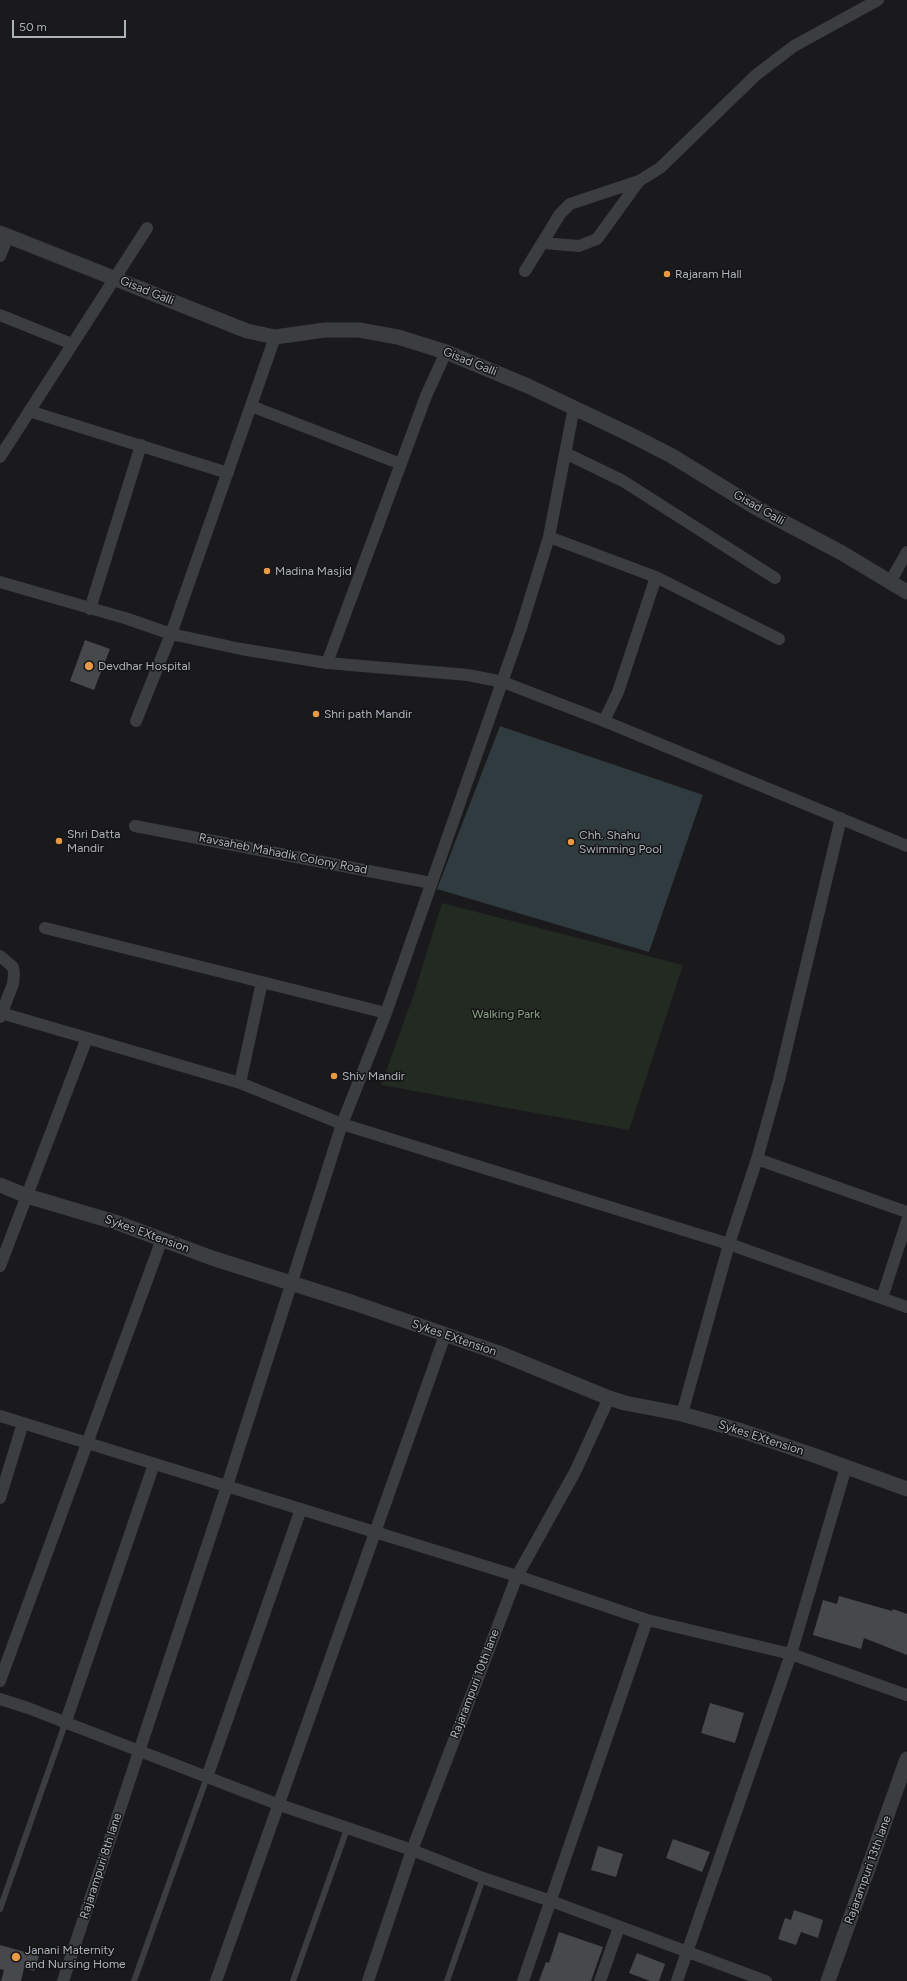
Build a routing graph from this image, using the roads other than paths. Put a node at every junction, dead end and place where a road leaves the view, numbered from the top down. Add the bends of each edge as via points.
1 (878, 0) edge
2 (640, 181) junction
3 (147, 228) dead end
4 (4, 234) edge
5 (543, 243) junction
6 (0, 256) edge
7 (526, 271) dead end
8 (114, 278) junction
9 (0, 315) edge
10 (275, 337) junction
11 (72, 344) junction
12 (446, 352) junction
13 (251, 406) junction
14 (574, 407) junction
15 (29, 411) junction
16 (141, 445) junction
17 (565, 453) junction
18 (0, 457) edge
19 (401, 464) junction
20 (228, 473) junction
21 (549, 536) junction
22 (907, 552) edge
23 (656, 577) junction
24 (775, 578) dead end
25 (0, 582) edge
26 (890, 582) junction
27 (907, 592) edge
28 (90, 609) junction
29 (171, 634) junction
30 (779, 639) dead end
31 (327, 663) junction
32 (503, 682) junction
33 (136, 721) dead end
34 (604, 721) junction
35 (841, 818) junction
36 (135, 826) dead end
37 (907, 846) edge
38 (431, 883) junction
39 (45, 928) dead end
40 (0, 956) edge
41 (262, 982) junction
42 (386, 1013) junction
43 (1, 1015) edge
44 (87, 1038) junction
45 (240, 1083) junction
46 (342, 1124) junction
47 (757, 1159) junction
48 (0, 1184) edge
49 (28, 1196) junction
50 (907, 1212) edge
51 (907, 1221) edge
52 (162, 1239) junction
53 (729, 1244) junction
54 (0, 1266) edge
55 (292, 1283) junction
56 (882, 1298) junction
57 (907, 1307) edge
58 (445, 1334) junction
59 (609, 1398) junction
60 (682, 1414) junction
61 (0, 1416) edge
62 (23, 1423) junction
63 (87, 1443) junction
64 (154, 1464) junction
65 (846, 1467) junction
66 (227, 1486) junction
67 (907, 1489) edge
68 (0, 1498) edge
69 (302, 1509) junction
70 (374, 1532) junction
71 (517, 1576) junction
72 (647, 1620) junction
73 (791, 1654) junction
74 (0, 1681) edge
75 (907, 1695) edge
76 (0, 1699) edge
77 (65, 1724) junction
78 (138, 1752) junction
79 (907, 1759) edge
80 (207, 1777) junction
81 (277, 1804) junction
82 (347, 1829) junction
83 (412, 1850) junction
84 (483, 1878) junction
85 (551, 1902) junction
86 (0, 1909) edge
87 (618, 1927) junction
88 (688, 1954) junction
89 (760, 1980) edge
90 (63, 1981) edge
91 (134, 1981) edge
92 (216, 1981) edge
93 (293, 1981) edge
94 (368, 1981) edge
95 (447, 1981) edge
96 (523, 1981) edge
97 (600, 1981) edge
98 (677, 1981) edge
99 (828, 1981) edge

1 - 2 street via 794,46 756,75 660,168
2 - 5 street via 570,204 560,214
2 - 5 street via 597,239 579,246
3 - 8 street
4 - 6 street
4 - 8 street, Gisad Galli
5 - 7 street
8 - 10 street, Gisad Galli via 247,331
8 - 11 street
9 - 11 street
10 - 12 street, Gisad Galli via 325,330 359,330 398,337
10 - 13 street
11 - 15 street
12 - 14 street, Gisad Galli
12 - 19 street via 426,396
13 - 19 street
13 - 20 street
14 - 17 street, Rajarampuri 8th lane
14 - 26 street, Gisad Galli via 672,456 755,507 842,553
15 - 16 street
15 - 18 street
16 - 20 street
16 - 28 street
17 - 21 street, Rajarampuri 8th lane
17 - 24 street via 623,481
19 - 31 street
20 - 29 street
21 - 23 street
21 - 32 street, Rajarampuri 8th lane
22 - 26 street
23 - 30 street
23 - 34 street via 618,692
25 - 28 street
26 - 27 street, Gisad Galli
28 - 29 street
29 - 31 street
29 - 33 street
31 - 32 street via 468,675
32 - 34 street
32 - 38 street, Rajarampuri 8th lane
34 - 35 street
35 - 37 street
35 - 47 street via 800,998
36 - 38 street, Ravsaheb Mahadik Colony Road
38 - 42 street, Rajarampuri 8th lane
39 - 41 street
40 - 43 street via 13,967 14,974 13,984
41 - 42 street
41 - 45 street
42 - 46 street, Rajarampuri 8th lane
43 - 44 street
44 - 45 street
44 - 49 street
45 - 46 street
46 - 53 street
46 - 55 street, Rajarampuri 8th lane
47 - 50 street
47 - 53 street
48 - 49 street, Sykes EXtension
49 - 52 street, Sykes EXtension
49 - 54 street
51 - 56 street
52 - 55 street, Sykes EXtension
52 - 63 street
53 - 56 street
53 - 60 street
55 - 58 street, Sykes EXtension
55 - 66 street, Rajarampuri 8th lane
56 - 57 street
58 - 59 street, Sykes EXtension
58 - 70 street
59 - 60 street, Sykes EXtension
59 - 71 street, Rajarampuri 10th lane via 575,1472
60 - 65 street, Sykes EXtension via 742,1431
61 - 62 street
62 - 63 street
62 - 68 street
63 - 64 street
63 - 74 street
64 - 66 street
64 - 77 street
65 - 67 street, Sykes EXtension
65 - 73 street
66 - 69 street
66 - 78 street, Rajarampuri 8th lane
69 - 70 street
69 - 80 street
70 - 71 street
70 - 81 street
71 - 72 street
71 - 83 street, Rajarampuri 10th lane
72 - 73 street
72 - 85 street
73 - 75 street
73 - 88 street via 738,1802
76 - 77 street
77 - 78 street
77 - 86 lane
78 - 80 street
78 - 90 street, Rajarampuri 8th lane
79 - 99 street, Rajarampuri 13th lane
80 - 81 street
80 - 91 lane
81 - 82 street
81 - 92 street
82 - 83 street
82 - 93 lane
83 - 84 street
83 - 94 street, Rajarampuri 10th lane
84 - 85 street
84 - 95 lane
85 - 87 street
85 - 96 street
87 - 88 street
87 - 97 street
88 - 89 street
88 - 98 street

